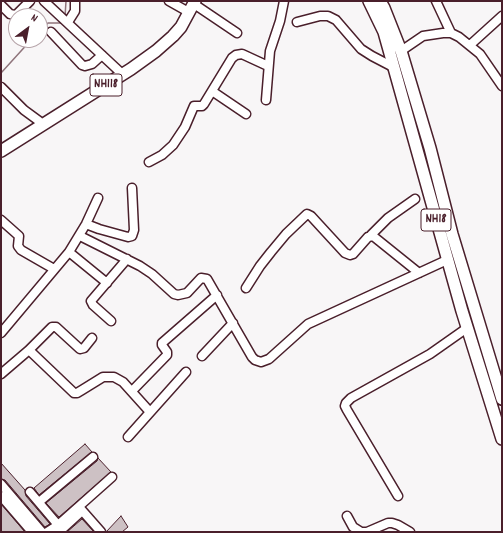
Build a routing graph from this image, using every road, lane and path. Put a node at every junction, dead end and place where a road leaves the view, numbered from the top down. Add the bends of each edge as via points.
1 (30, 1) edge
2 (44, 1) edge
3 (75, 1) edge
4 (169, 1) edge
5 (284, 1) edge
6 (369, 1) edge
7 (380, 1) edge
8 (436, 1) edge
9 (191, 4) edge
10 (1, 5) edge
11 (502, 16) edge
12 (65, 20) junction
13 (297, 22) dead end
14 (50, 32) dead end
15 (237, 33) dead end
16 (451, 33) junction
17 (470, 45) junction
18 (401, 51) junction
19 (102, 55) junction
20 (268, 66) junction
21 (394, 68) junction
22 (119, 71) junction
23 (502, 86) edge
24 (1, 87) edge
25 (212, 91) junction
26 (266, 100) dead end
27 (246, 114) dead end
28 (39, 121) junction
29 (1, 144) edge
30 (430, 148) junction
31 (417, 150) junction
32 (1, 151) edge
33 (149, 162) dead end
34 (132, 188) dead end
35 (98, 198) dead end
36 (415, 199) dead end
37 (1, 220) edge
38 (86, 224) junction
39 (371, 235) junction
40 (80, 236) junction
41 (69, 252) junction
42 (127, 259) junction
43 (447, 260) junction
44 (54, 269) junction
45 (419, 273) junction
46 (107, 283) junction
47 (246, 288) dead end
48 (217, 295) junction
49 (111, 321) dead end
50 (233, 323) junction
51 (467, 328) junction
52 (1, 334) edge
53 (92, 338) dead end
54 (29, 350) junction
55 (202, 356) dead end
56 (186, 372) dead end
57 (1, 374) edge
58 (499, 378) edge
59 (486, 388) junction
60 (132, 391) junction
61 (502, 399) edge
62 (150, 412) junction
63 (128, 437) dead end
64 (502, 439) edge
65 (93, 456) dead end
66 (112, 477) dead end
67 (1, 485) edge
68 (30, 492) dead end
69 (1, 496) edge
70 (398, 496) dead end
71 (39, 502) junction
72 (80, 509) junction
73 (347, 516) dead end
74 (29, 528) edge
75 (63, 529) edge
76 (42, 532) edge
77 (47, 532) edge
78 (101, 532) edge
79 (410, 532) edge

1 - 10 street via 14,15
2 - 12 street
3 - 12 street via 75,10
4 - 9 street
5 - 20 street
6 - 21 highway, NH18 via 384,32
7 - 18 highway, NH18
8 - 16 street
9 - 15 street
9 - 22 highway, NH118 via 165,37
9 - 32 highway, NH118 via 181,27 156,51
11 - 17 street
12 - 19 street
13 - 21 street via 328,16 336,20 361,48
14 - 19 street via 82,65 92,64
16 - 17 street
16 - 18 street via 423,36
17 - 23 street via 488,64
18 - 30 highway, NH18
19 - 22 street
20 - 25 street via 239,54 232,58
20 - 26 street
21 - 31 highway, NH18
22 - 28 highway, NH118
24 - 28 street
25 - 27 street
25 - 33 street via 203,106 194,106 185,127 173,145
28 - 29 highway, NH118
30 - 31 highway
30 - 58 highway, NH18 via 452,234
31 - 43 highway, NH18
34 - 38 street via 132,236
35 - 38 street
36 - 39 street via 388,218
37 - 44 street via 20,236 18,246 21,250
38 - 40 street
39 - 45 street
39 - 47 street via 350,255 345,253 312,216 307,214 271,252
40 - 41 street
40 - 42 street
41 - 44 street
41 - 46 street
42 - 46 street
42 - 48 street via 152,274 174,294 187,293 203,278 209,281
43 - 45 street
43 - 51 highway, NH18
44 - 52 street
45 - 50 street via 308,324 264,362 258,362 252,357
46 - 49 street via 91,302
48 - 50 street
48 - 60 street via 162,343 167,355
50 - 55 street
51 - 59 highway, NH18
51 - 70 street via 430,354 346,403 347,410
53 - 54 street via 80,349 56,327 52,327
54 - 57 street
54 - 60 street via 74,393 109,376 119,379
56 - 62 street
58 - 59 street
58 - 61 highway, NH18
59 - 64 highway, NH18
60 - 62 street
62 - 63 street
65 - 71 street
66 - 72 street
67 - 74 street
68 - 71 street
69 - 74 street
71 - 75 street
72 - 75 street
72 - 78 street
73 - 79 street via 353,527 361,532 388,523
74 - 76 street
75 - 77 street

